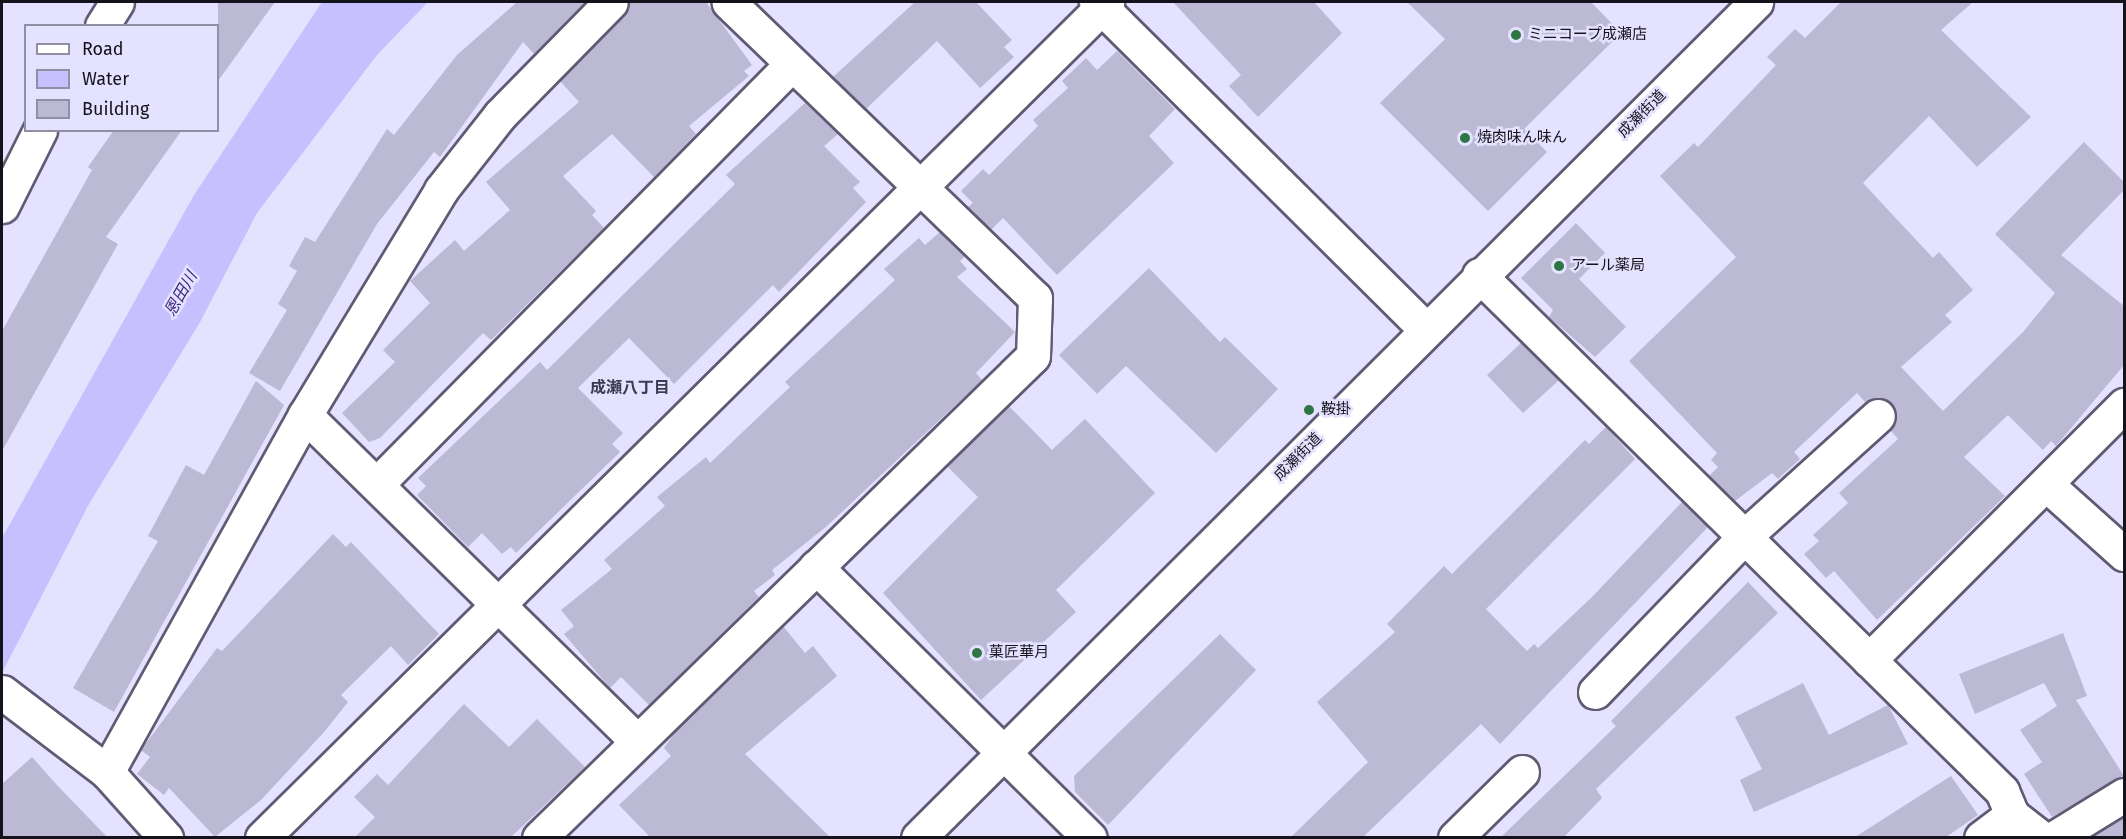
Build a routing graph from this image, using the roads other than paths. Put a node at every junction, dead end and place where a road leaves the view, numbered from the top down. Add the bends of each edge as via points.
1 (117, 2) edge
2 (611, 2) edge
3 (728, 2) edge
4 (1756, 2) edge
5 (1102, 3) edge
6 (103, 24) edge
7 (788, 61) junction
8 (39, 132) edge
9 (921, 183) junction
10 (2, 206) edge
11 (1479, 275) junction
12 (1425, 330) junction
13 (2124, 405) edge
14 (305, 415) junction
15 (1878, 416) dead end
16 (377, 484) junction
17 (2046, 484) junction
18 (1744, 536) junction
19 (2124, 554) edge
20 (816, 567) junction
21 (498, 605) junction
22 (1869, 660) junction
23 (1595, 692) dead end
24 (11, 697) edge
25 (636, 740) junction
26 (1003, 751) junction
27 (106, 772) junction
28 (1522, 772) dead end
29 (2124, 795) edge
30 (2012, 815) junction
31 (166, 837) edge
32 (262, 837) edge
33 (538, 837) edge
34 (918, 837) edge
35 (1090, 837) edge
36 (1455, 837) edge
37 (1981, 837) edge
38 (2041, 837) edge
39 (2054, 837) edge

1 - 6 street
2 - 14 street via 500,115 441,190
3 - 7 street
4 - 11 street, 成瀬街道
5 - 9 street
5 - 12 street
7 - 9 street
7 - 16 street via 785,71
8 - 10 street
9 - 20 street via 1035,298 1033,356
9 - 21 street
11 - 12 street, 成瀬街道
11 - 18 street
12 - 26 street, 成瀬街道
13 - 17 street
14 - 16 street
14 - 27 street
15 - 18 street
16 - 21 street
17 - 19 street
17 - 22 street
18 - 22 street
18 - 23 street
20 - 25 street
20 - 26 street
21 - 25 street
21 - 32 street
22 - 30 street via 2002,792
24 - 27 street
25 - 33 street
26 - 34 street, 成瀬街道
26 - 35 street
27 - 31 street
28 - 36 street
29 - 39 street
30 - 37 street
30 - 38 street

